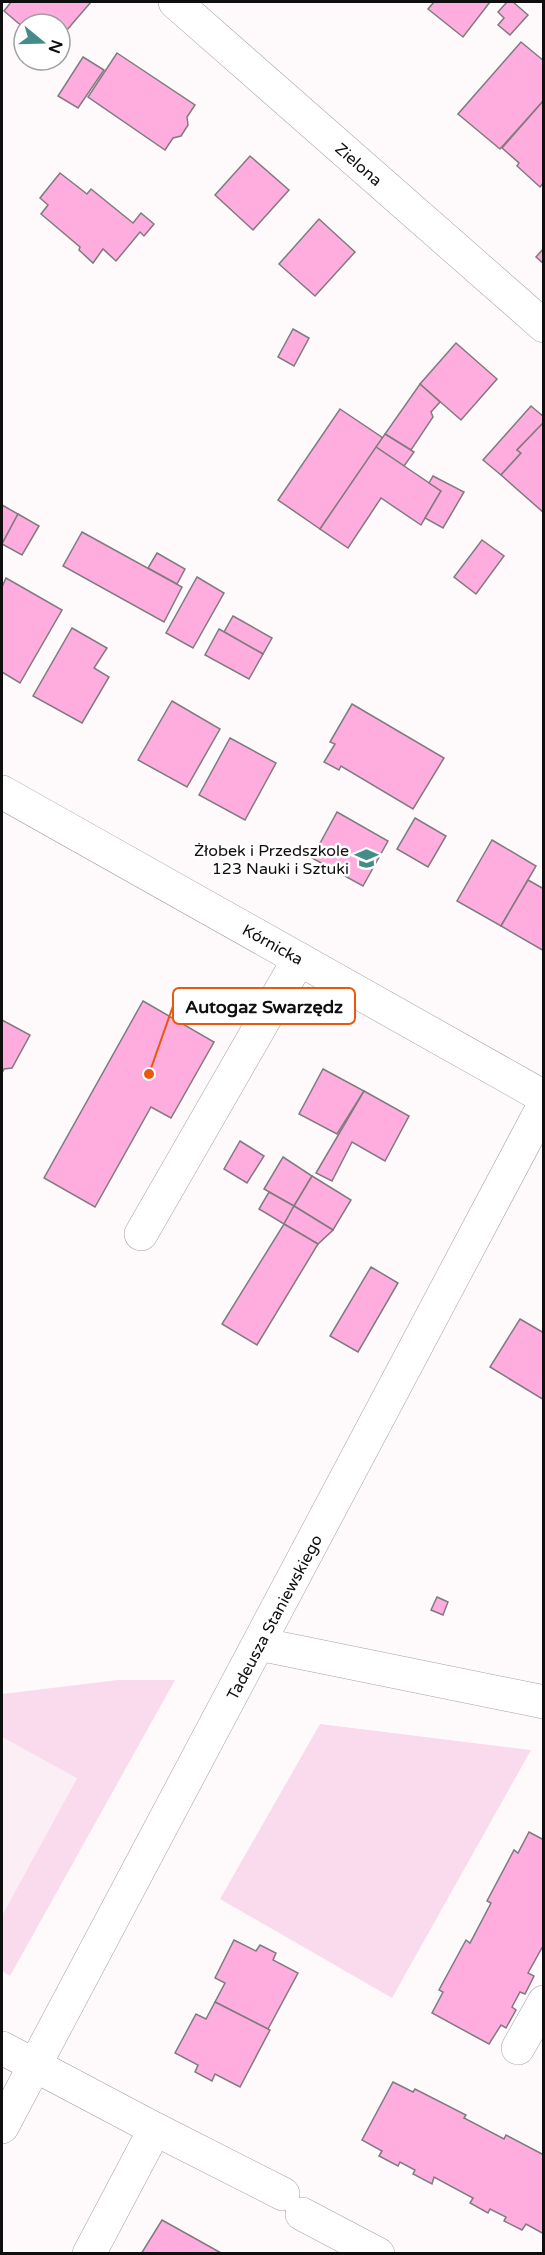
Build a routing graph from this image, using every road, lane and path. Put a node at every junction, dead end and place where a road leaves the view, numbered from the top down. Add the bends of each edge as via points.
1 (175, 2) edge
2 (543, 326) edge
3 (2, 792) edge
4 (299, 959) junction
5 (543, 1097) edge
6 (543, 1105) edge
7 (141, 1234) dead end
8 (259, 1644) junction
9 (543, 1702) edge
10 (543, 2002) edge
11 (2, 2048) edge
12 (518, 2048) dead end
13 (35, 2065) junction
14 (2, 2127) edge
15 (155, 2128) junction
16 (89, 2253) edge
17 (378, 2253) edge

1 - 2 street, Zielona
3 - 4 street, Kórnicka
4 - 5 street, Kórnicka
4 - 7 street
6 - 8 street, Tadeusza Staniewskiego
8 - 9 street
8 - 13 street, Tadeusza Staniewskiego
10 - 12 street
11 - 13 street
13 - 14 street, Tadeusza Staniewskiego
13 - 15 street
15 - 16 street
15 - 17 street

